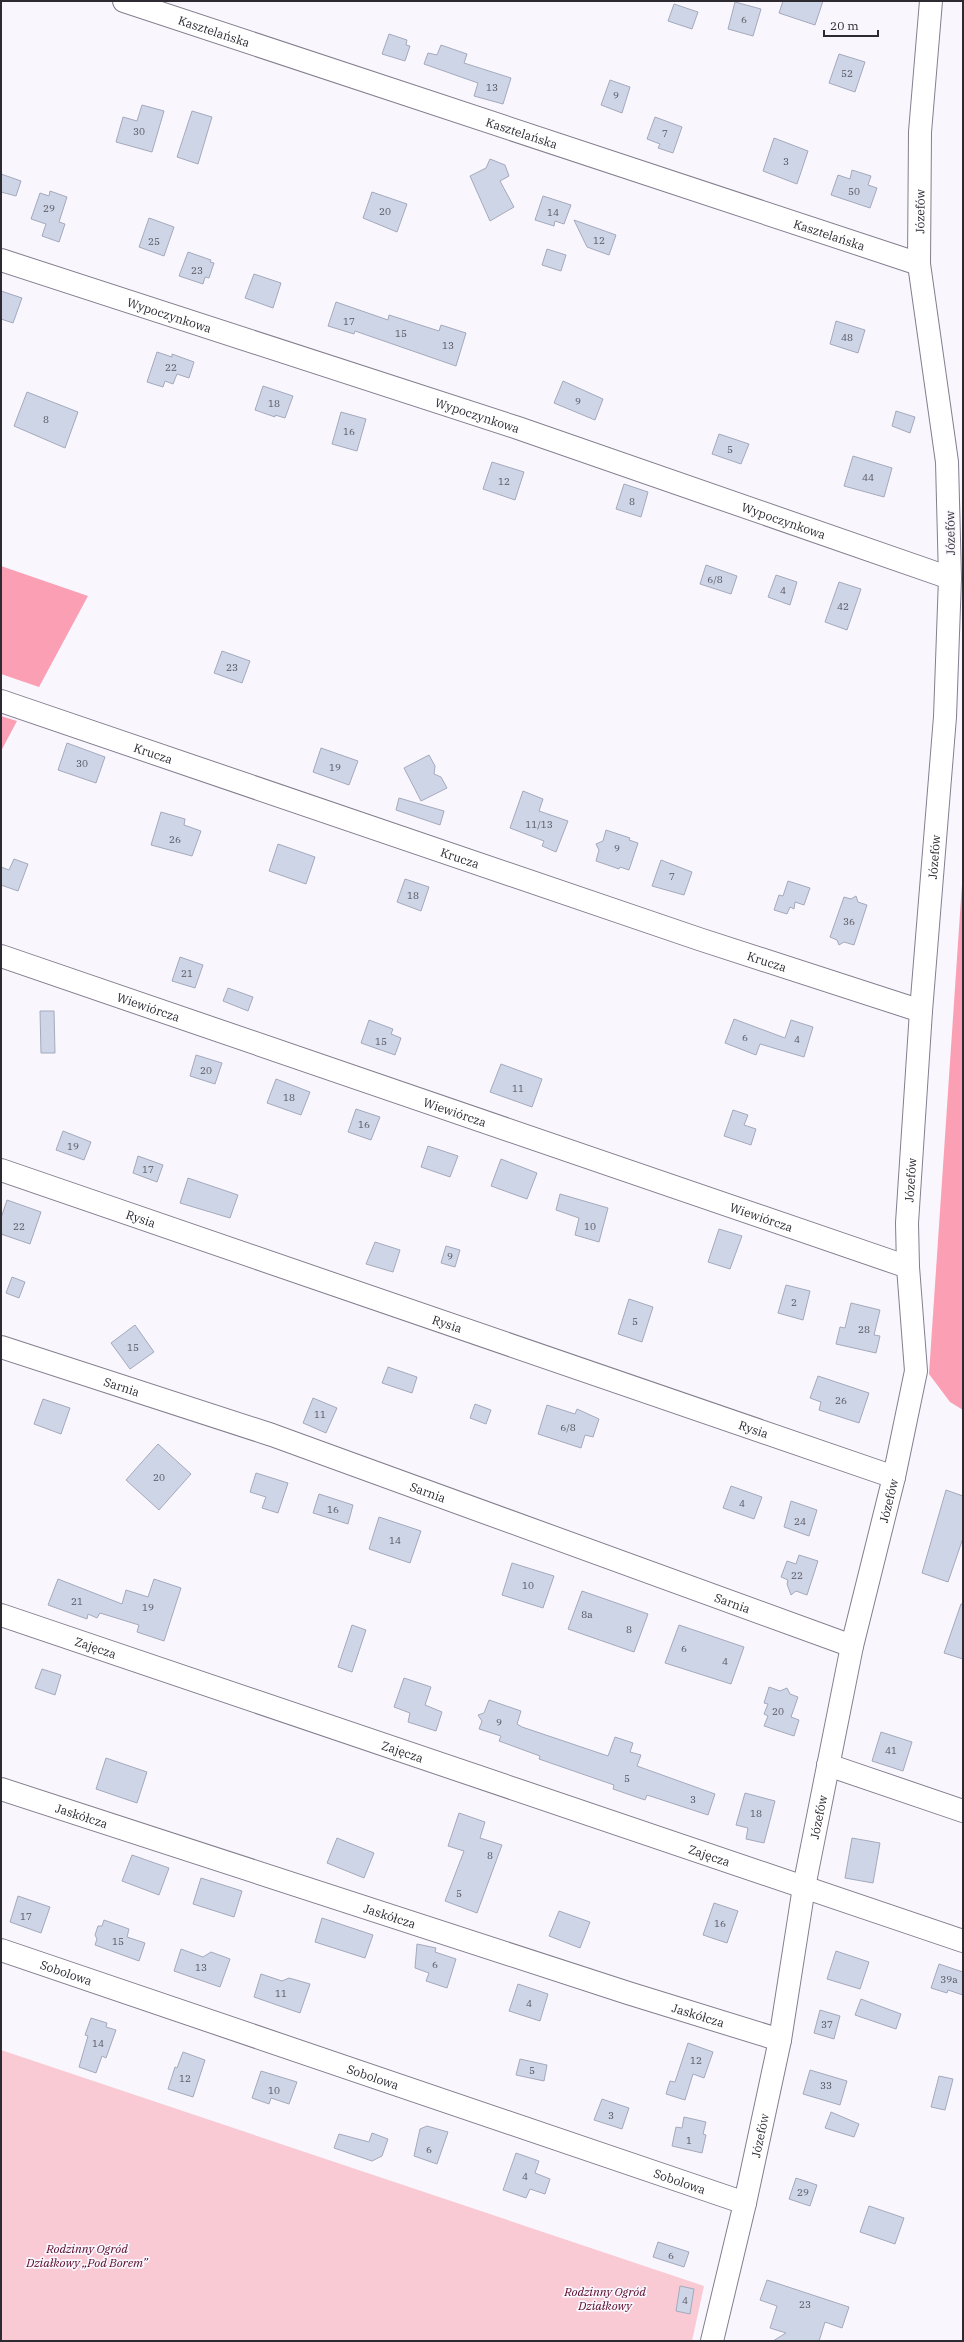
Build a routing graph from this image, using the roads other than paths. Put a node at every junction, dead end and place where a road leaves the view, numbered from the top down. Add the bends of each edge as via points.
1 (124, 1) edge
2 (930, 1) edge
3 (1, 260) edge
4 (919, 264) junction
5 (950, 578) junction
6 (1, 701) edge
7 (1, 956) edge
8 (921, 1011) junction
9 (1, 1170) edge
10 (908, 1267) junction
11 (1, 1347) edge
12 (894, 1477) junction
13 (1, 1615) edge
14 (852, 1646) junction
15 (828, 1765) junction
16 (1, 1789) edge
17 (963, 1811) edge
18 (804, 1887) junction
19 (963, 1941) edge
20 (1, 1950) edge
21 (780, 2040) junction
22 (745, 2203) junction
23 (712, 2341) edge

1 - 4 street, Kasztelańska
2 - 4 street, Józefów via 920,132
3 - 5 street, Wypoczynkowa via 518,428
4 - 5 street, Józefów via 947,462
5 - 8 street, Józefów via 945,717
6 - 8 street, Krucza via 692,936
7 - 10 street, Wiewiórcza
8 - 10 street, Józefów via 907,1223
9 - 12 street, Rysia
10 - 12 street, Józefów via 916,1370
11 - 14 street, Sarnia via 272,1436
12 - 14 street, Józefów
13 - 18 street, Zajęcza
14 - 15 street, Józefów
15 - 17 street
15 - 18 street, Józefów
16 - 21 street, Jaskółcza
18 - 19 street, Zajęcza
18 - 21 street, Józefów
20 - 22 street, Sobolowa
21 - 22 street, Józefów
22 - 23 street, Józefów

